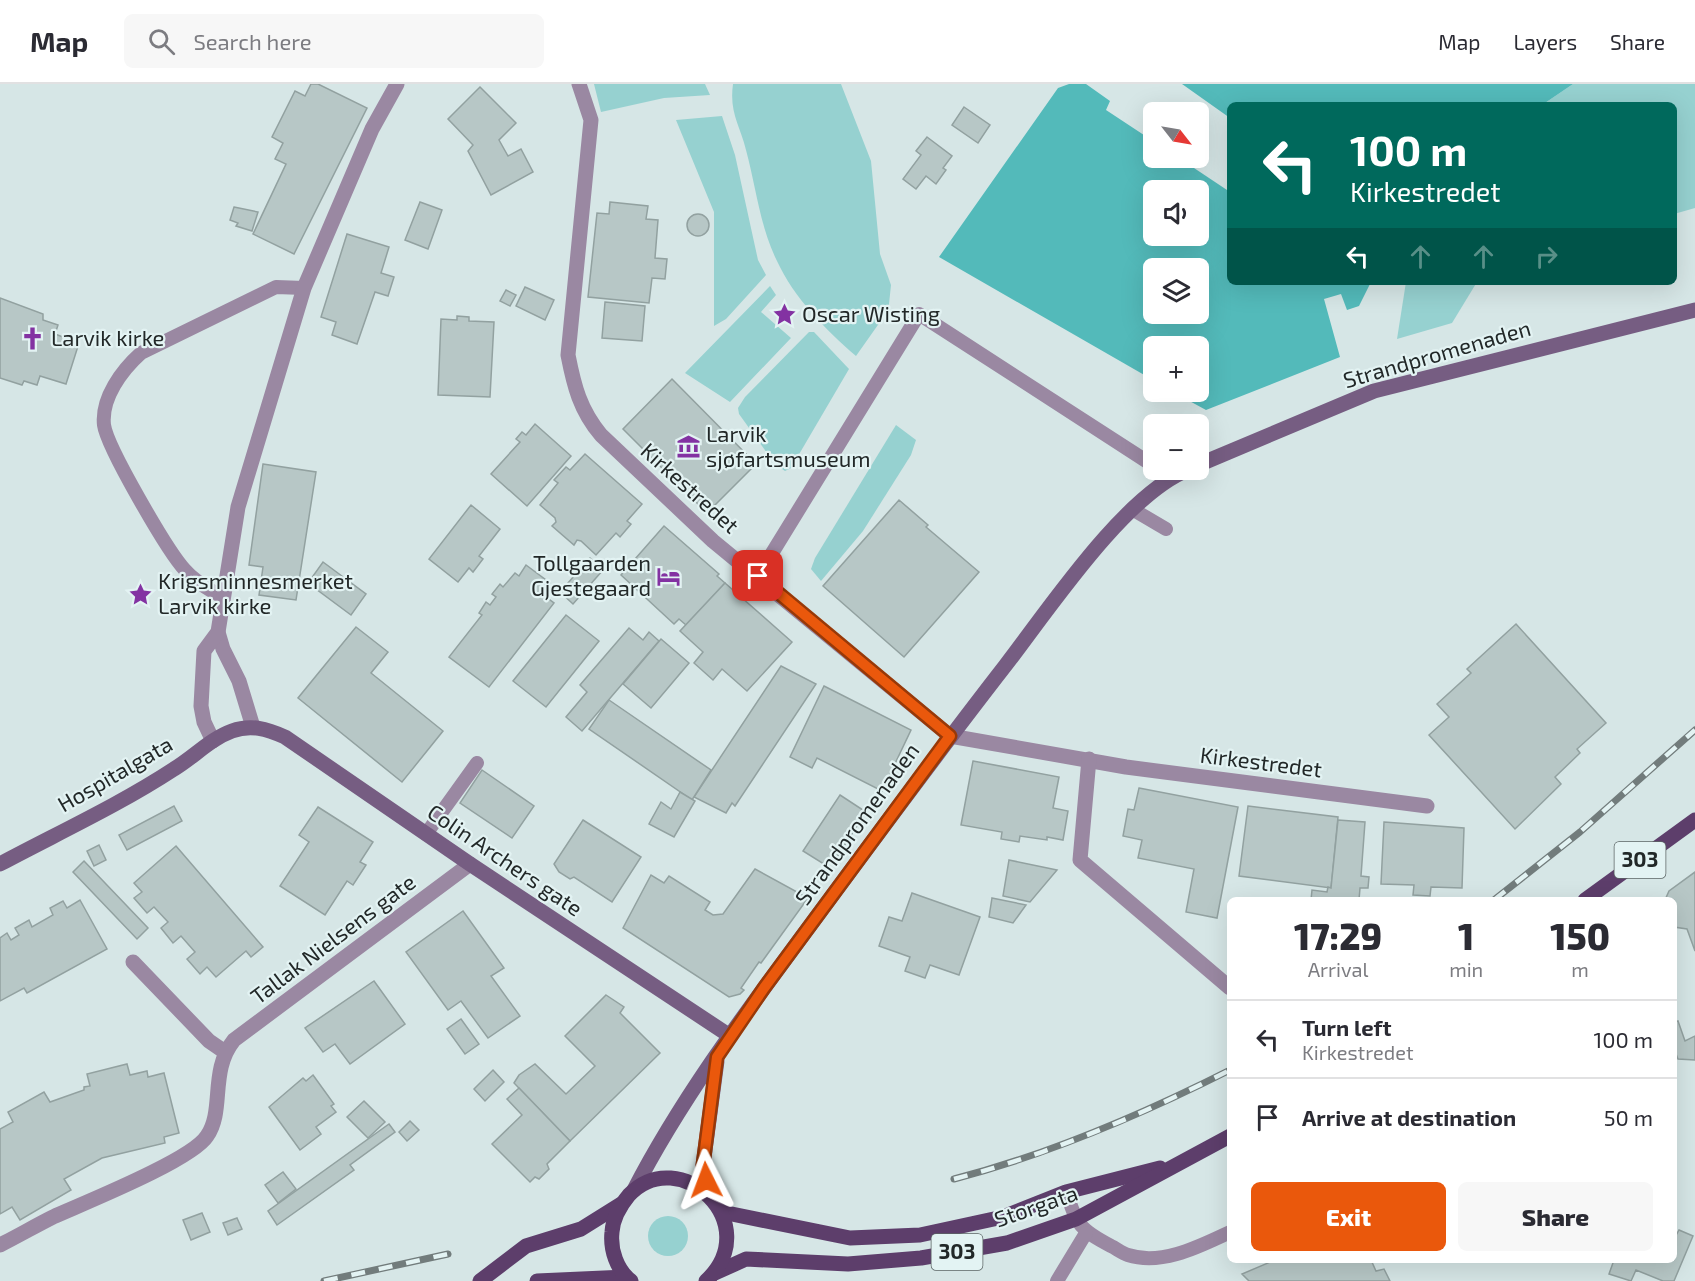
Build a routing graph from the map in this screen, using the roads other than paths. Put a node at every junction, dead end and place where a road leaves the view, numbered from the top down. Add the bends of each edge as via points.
1 (397, 84) edge
2 (579, 84) edge
3 (304, 288) junction
4 (1695, 310) edge
5 (1143, 459) edge
6 (1209, 460) edge
7 (1159, 480) edge
8 (1132, 509) junction
9 (1166, 529) dead end
10 (758, 576) junction
11 (222, 597) junction
12 (218, 632) junction
13 (253, 727) junction
14 (950, 736) junction
15 (213, 741) junction
16 (1089, 759) junction
17 (477, 763) dead end
18 (1428, 806) dead end
19 (1695, 820) edge
20 (426, 834) junction
21 (0, 864) edge
22 (470, 864) junction
23 (1589, 897) edge
24 (133, 962) dead end
25 (1227, 985) edge
26 (730, 1036) junction
27 (225, 1052) junction
28 (717, 1057) junction
29 (1227, 1138) edge
30 (1183, 1162) junction
31 (634, 1190) junction
32 (1066, 1192) junction
33 (710, 1195) junction
34 (621, 1204) junction
35 (722, 1212) junction
36 (1076, 1219) junction
37 (1086, 1233) junction
38 (1227, 1233) edge
39 (0, 1245) edge
40 (711, 1277) edge
41 (629, 1279) edge
42 (480, 1281) edge
43 (537, 1281) edge
44 (1057, 1281) edge

1 - 3 street via 372,129
2 - 10 street, Kirkestredet via 591,120 568,355 575,392 587,418 601,435 713,542
3 - 11 street via 238,507
3 - 11 lane via 276,287 141,353 125,368 109,397 104,423 108,442 142,503 184,569
4 - 6 main road, Strandpromenaden via 1374,391
5 - 10 lane via 919,314
7 - 8 main road, Strandpromenaden
8 - 9 lane
8 - 14 main road, Strandpromenaden via 1084,563
10 - 14 street, Kirkestredet
11 - 12 street
12 - 13 street
12 - 15 street via 204,651 202,671 201,706
13 - 15 main road, Hospitalgata via 232,731
13 - 20 main road, Colin Archers gate via 285,737
14 - 16 street, Kirkestredet
14 - 26 main road, Strandpromenaden
15 - 21 main road, Hospitalgata via 174,770
16 - 18 street, Kirkestredet
16 - 25 street via 1080,860
17 - 20 lane
19 - 23 main road, 303
20 - 22 main road, Colin Archers gate
22 - 26 main road, Colin Archers gate
22 - 27 street, Tallak Nielsens gate via 234,1040
24 - 27 street via 209,1041
26 - 28 main road, Strandpromenaden
27 - 39 street via 210,1132 202,1144
28 - 31 main road, Strandpromenaden via 654,1152
28 - 33 main road, Strandpromenaden via 703,1165
29 - 30 main road, Storgata / 303
30 - 32 main road, Storgata / 303
30 - 36 main road, Storgata / 303
31 - 33 main road, 303 via 652,1181 671,1179 692,1183
31 - 34 main road, 303
32 - 35 main road, Storgata / 303 via 1003,1217 920,1235 850,1238
32 - 36 lane
33 - 35 main road, 303
34 - 41 main road, 303 via 613,1222 611,1242 616,1261
34 - 42 main road, 303 via 581,1229 526,1246
35 - 40 main road, 303 via 727,1233 725,1254
36 - 37 lane
36 - 40 main road, Storgata / 303 via 1007,1243 921,1258 848,1264 746,1259
37 - 38 lane via 1128,1255 1154,1257 1186,1252
37 - 44 lane
41 - 43 main road, 303

